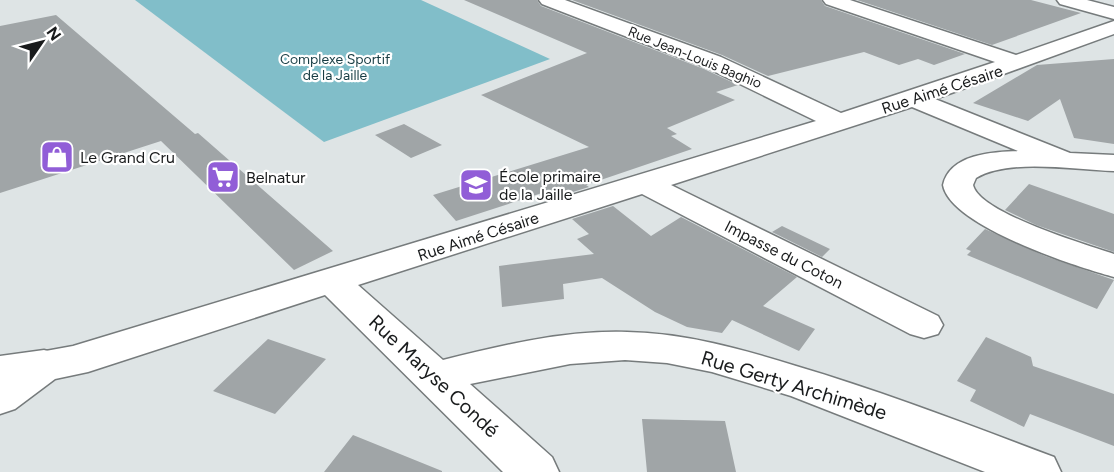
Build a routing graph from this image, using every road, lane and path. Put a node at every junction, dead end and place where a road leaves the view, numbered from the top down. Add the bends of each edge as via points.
1 (548, 0) edge
2 (832, 0) edge
3 (1066, 0) edge
4 (1114, 13) edge
5 (1114, 27) edge
6 (1019, 63) junction
7 (913, 99) junction
8 (838, 122) junction
9 (1066, 161) junction
10 (1114, 163) edge
11 (644, 183) junction
12 (1114, 266) edge
13 (333, 282) junction
14 (924, 325) dead end
15 (44, 365) junction
16 (0, 372) edge
17 (436, 378) junction
18 (0, 397) edge
19 (535, 472) edge
20 (1037, 472) edge

1 - 8 main road, Rue Jean-Louis Baghio via 723,66
2 - 6 main road
3 - 4 main road
5 - 6 main road, Rue Aimé Césaire
6 - 7 main road, Rue Aimé Césaire
7 - 8 main road, Rue Aimé Césaire
7 - 9 main road
8 - 11 main road, Rue Aimé Césaire
9 - 10 main road
9 - 12 main road via 1012,160 967,169 958,184 959,192 972,206 991,217
11 - 13 main road, Rue Aimé Césaire
11 - 14 main road, Impasse du Coton
13 - 15 main road, Rue Aimé Césaire via 73,361
13 - 17 main road, Rue Maryse Condé
15 - 16 main road, Rue Aimé Césaire
15 - 18 main road
17 - 19 main road, Rue Maryse Condé
17 - 20 main road, Rue Gerty Archimède via 559,351 654,347 729,362 853,399

